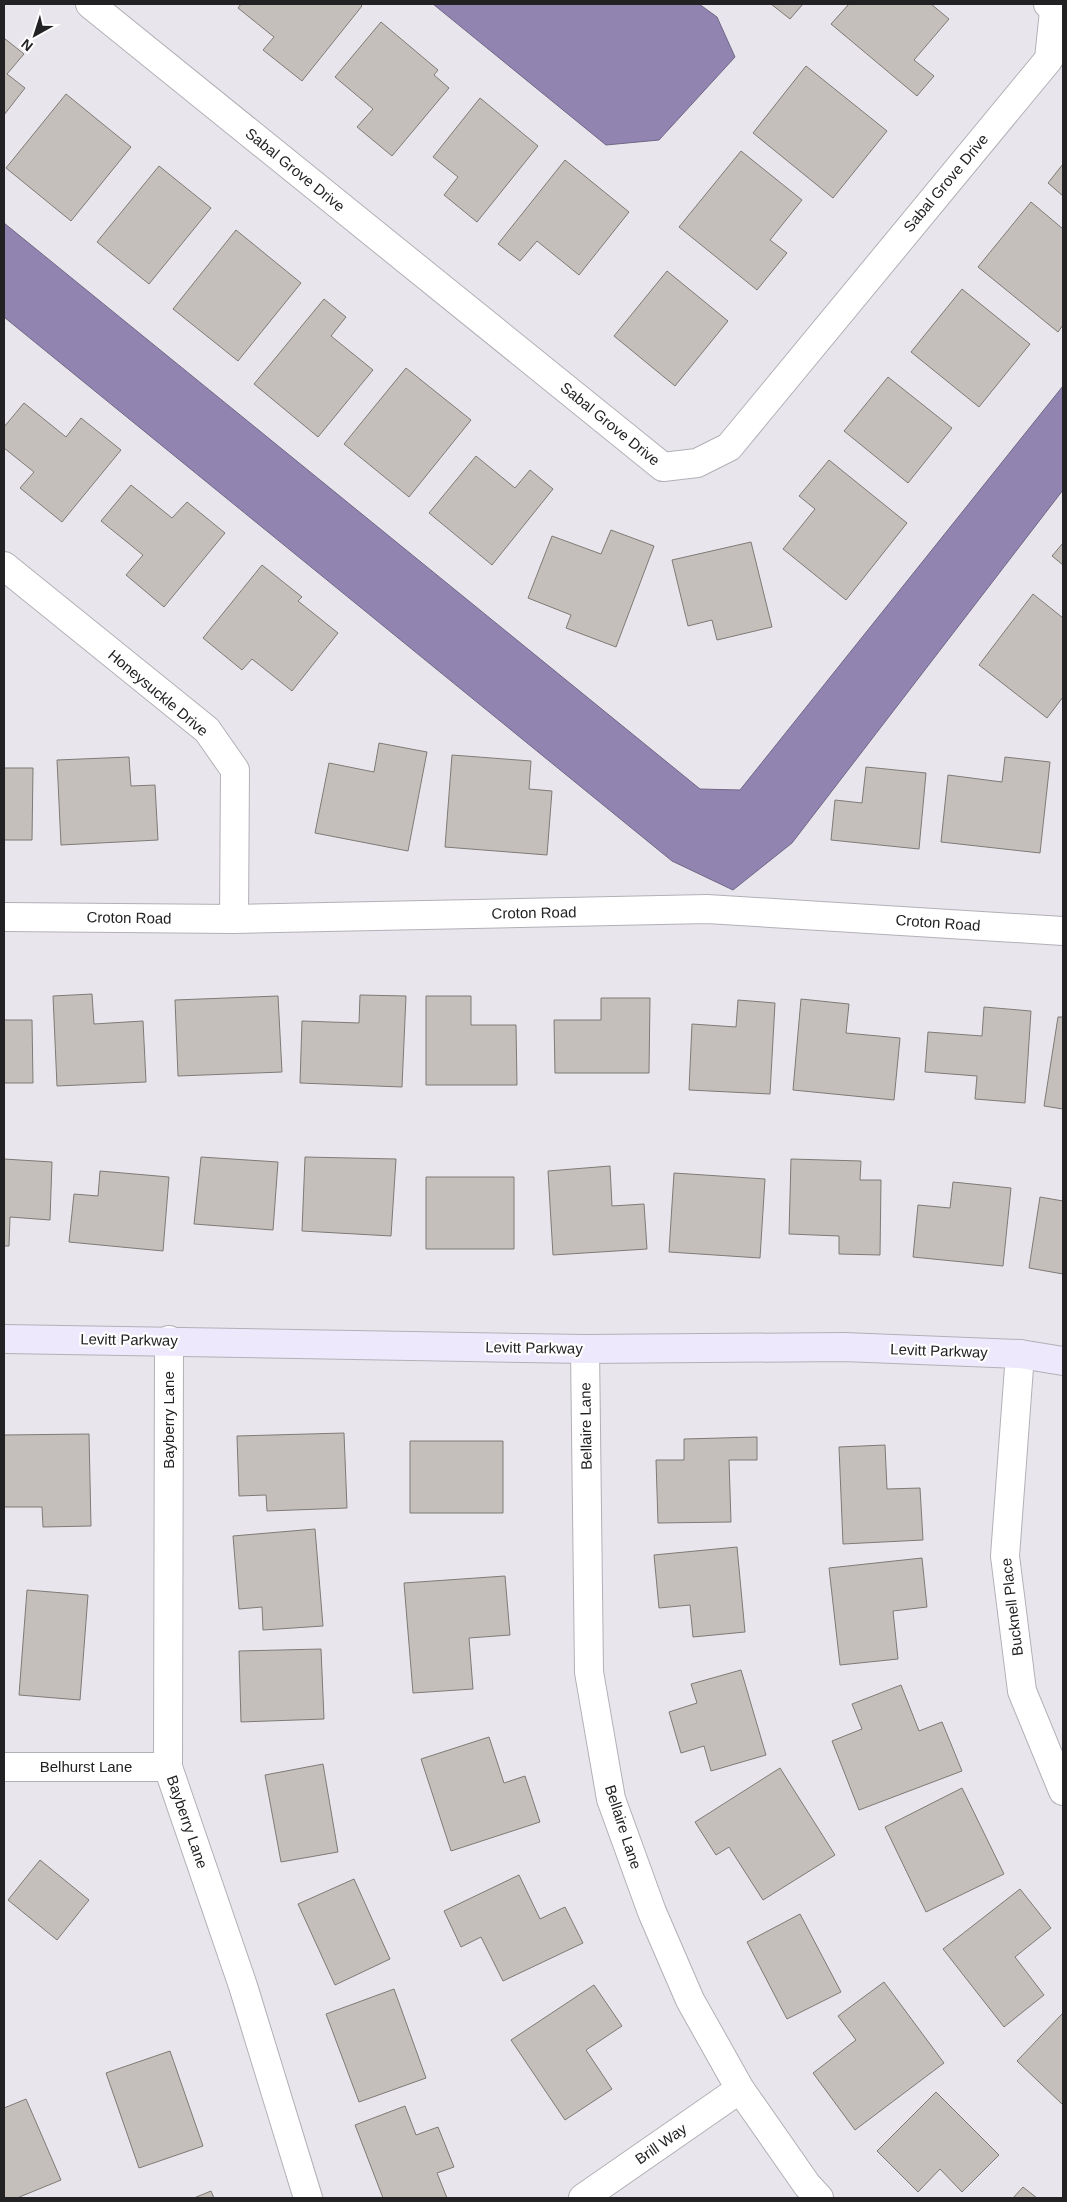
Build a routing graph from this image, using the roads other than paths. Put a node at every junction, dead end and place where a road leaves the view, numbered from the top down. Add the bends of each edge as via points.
1 (90, 4) edge
2 (1048, 4) edge
3 (4, 566) edge
4 (4, 917) edge
5 (234, 919) junction
6 (1063, 931) edge
7 (4, 1339) edge
8 (169, 1340) junction
9 (585, 1349) junction
10 (1020, 1354) junction
11 (1063, 1361) edge
12 (4, 1767) edge
13 (168, 1767) junction
14 (1063, 1791) edge
15 (740, 2089) junction
16 (308, 2198) edge
17 (583, 2198) edge
18 (819, 2198) edge

1 - 2 street, Sabal Grove Drive via 663,467 697,463 729,447 1049,59 1054,11
3 - 5 street, Honeysuckle Drive via 207,730 236,770
4 - 5 street, Croton Road
5 - 6 street, Croton Road via 707,909
7 - 8 street, Levitt Parkway
8 - 9 street, Levitt Parkway
8 - 13 street, Bayberry Lane
9 - 10 street, Levitt Parkway via 844,1347
9 - 15 street, Bellaire Lane via 589,1672 611,1799 652,1912 683,1982
10 - 11 street, Levitt Parkway
10 - 14 street, Bucknell Place via 1005,1556 1022,1691
12 - 13 street, Belhurst Lane
13 - 16 street, Bayberry Lane via 243,1986
15 - 17 street, Brill Way
15 - 18 street, Bellaire Lane

